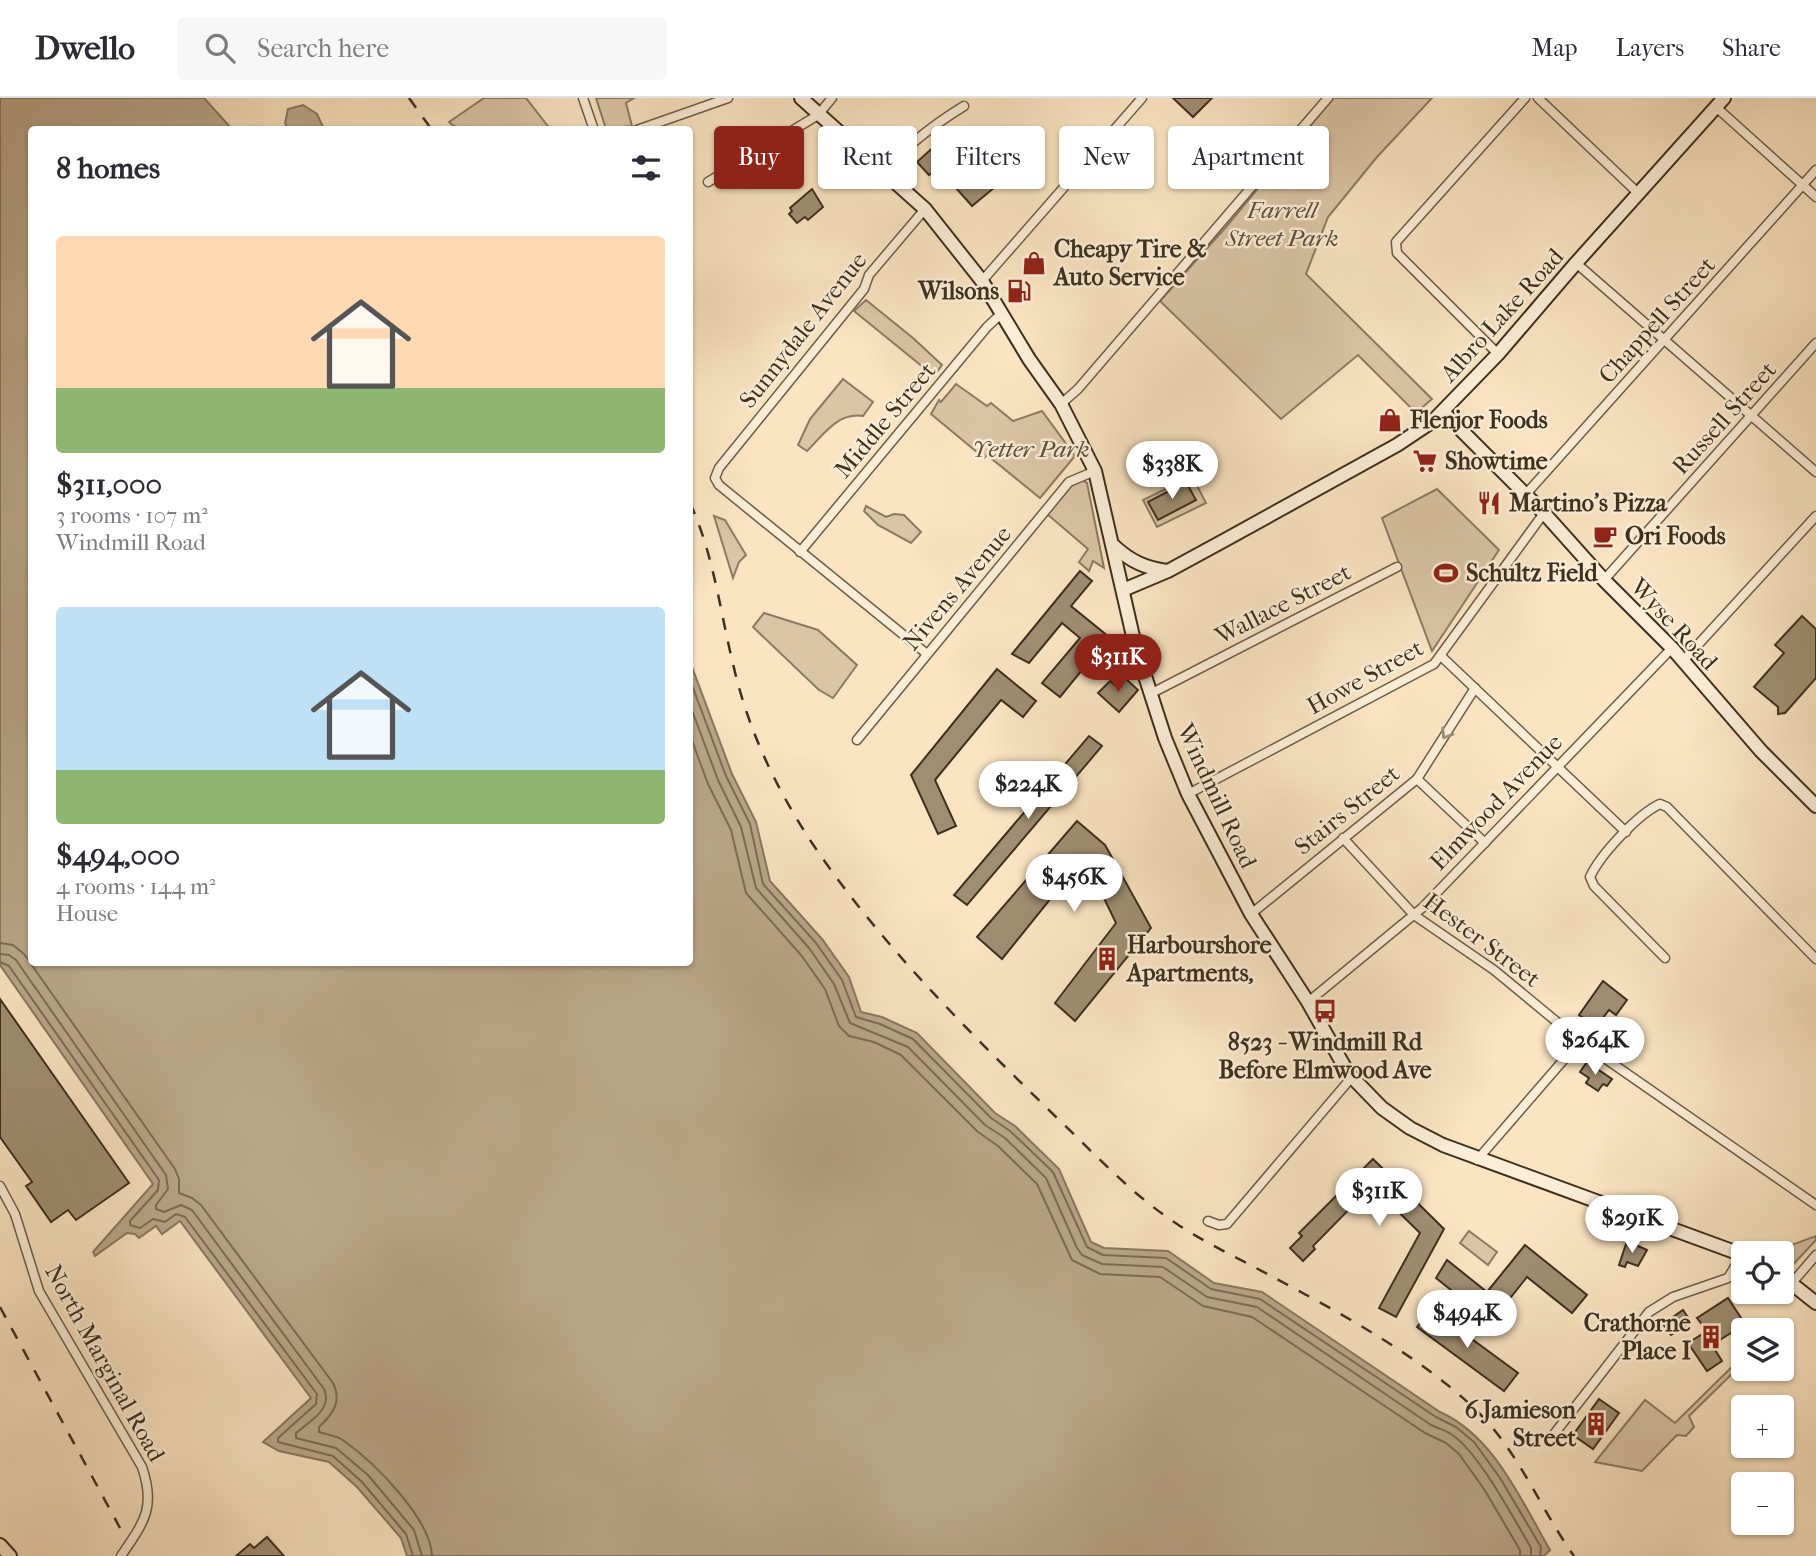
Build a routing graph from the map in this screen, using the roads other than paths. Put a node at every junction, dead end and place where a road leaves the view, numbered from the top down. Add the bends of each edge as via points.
1 (583, 98) edge
2 (727, 98) edge
3 (801, 98) edge
4 (832, 98) edge
5 (1143, 98) edge
6 (1328, 98) edge
7 (1525, 98) edge
8 (1538, 98) edge
9 (1720, 102) edge
10 (964, 106) dead end
11 (818, 115) junction
12 (593, 126) edge
13 (648, 126) edge
14 (830, 126) edge
15 (917, 138) edge
16 (1816, 170) edge
17 (708, 182) dead end
18 (1803, 185) junction
19 (901, 189) edge
20 (1639, 194) junction
21 (1816, 197) edge
22 (925, 209) junction
23 (1576, 262) junction
24 (982, 281) junction
25 (1001, 314) junction
26 (1666, 340) junction
27 (1816, 343) edge
28 (1498, 354) junction
29 (1060, 404) junction
30 (1443, 412) junction
31 (1753, 416) junction
32 (1095, 471) junction
33 (1816, 472) edge
34 (1525, 494) junction
35 (1544, 513) junction
36 (1816, 516) edge
37 (1114, 546) junction
38 (800, 552) junction
39 (1398, 567) dead end
40 (1168, 571) junction
41 (1604, 580) junction
42 (1123, 590) junction
43 (1672, 648) junction
44 (927, 654) junction
45 (1442, 657) junction
46 (1683, 661) junction
47 (1475, 688) junction
48 (1150, 694) junction
49 (857, 740) dead end
50 (1557, 766) junction
51 (1417, 779) junction
52 (1188, 794) junction
53 (1816, 806) edge
54 (1626, 832) junction
55 (1343, 838) junction
56 (1485, 842) junction
57 (1251, 914) junction
58 (1415, 915) junction
59 (1665, 958) dead end
60 (1816, 959) edge
61 (1308, 1002) junction
62 (1580, 1041) junction
63 (1352, 1077) junction
64 (1477, 1160) junction
65 (0, 1186) edge
66 (1816, 1205) edge
67 (1208, 1221) dead end
68 (1731, 1251) edge
69 (1816, 1255) edge
70 (1731, 1273) edge
71 (1794, 1273) edge
72 (1794, 1285) edge
73 (1816, 1303) edge
74 (1551, 1438) dead end
75 (0, 1545) edge
76 (10, 1556) edge
77 (121, 1556) edge

1 - 12 street
2 - 13 street
3 - 11 main road, Windmill Road
4 - 11 street
5 - 24 street
6 - 29 street via 1078,389
7 - 28 street via 1395,247
8 - 20 street
9 - 18 street
9 - 20 main road, Albro Lake Road
10 - 15 street
11 - 14 main road, Windmill Road
11 - 17 street
16 - 18 street, Chappell Street
18 - 21 street
18 - 26 street, Chappell Street
19 - 22 main road, Windmill Road
20 - 23 main road, Albro Lake Road
22 - 24 main road, Windmill Road
22 - 38 street, Sunnydale Avenue via 869,275 864,289 715,478
23 - 26 street
23 - 28 main road, Albro Lake Road
24 - 25 main road, Windmill Road
25 - 29 main road, Windmill Road
25 - 38 street, Middle Street
26 - 31 street
26 - 34 street, Chappell Street
27 - 31 street, Russell Street
28 - 30 main road, Albro Lake Road
29 - 32 main road, Windmill Road
30 - 34 main road, Wyse Road
30 - 40 main road, Albro Lake Road via 1397,445
31 - 33 street
31 - 41 street, Russell Street
32 - 37 main road, Windmill Road
32 - 44 street, Nivens Avenue via 1069,482
34 - 35 main road, Wyse Road
35 - 41 main road, Wyse Road
35 - 45 street, Howe Street
36 - 46 street
37 - 40 main road via 1128,559
37 - 42 main road, Windmill Road
38 - 44 street
39 - 48 street, Wallace Street
40 - 42 main road, Albro Lake Road
41 - 43 main road, Wyse Road
42 - 48 main road, Windmill Road
43 - 46 main road, Wyse Road
43 - 50 street, Elmwood Avenue
44 - 49 street, Nivens Avenue
45 - 47 street
45 - 52 street, Howe Street
46 - 53 main road, Wyse Road
47 - 50 street
47 -> 51 street, Stairs Street
48 - 52 main road, Windmill Road
50 - 54 street
50 - 56 street, Elmwood Avenue
51 - 55 street, Stairs Street
51 - 56 street
52 - 57 main road, Windmill Road
54 - 59 street via 1590,877
54 - 60 street via 1660,804 1667,807
55 - 57 street, Stairs Street
55 - 58 street, Hester Street
56 - 58 street, Elmwood Avenue
57 - 61 main road, Windmill Road
58 - 61 street, Elmwood Avenue
58 - 62 street, Hester Street via 1494,970
61 - 63 main road, Windmill Road
62 - 64 street
62 - 66 street, Hester Street
63 - 64 main road, Windmill Road via 1410,1128
63 - 67 street via 1227,1224
64 - 68 main road, Windmill Road
65 - 77 street, North Marginal Road via 15,1214 39,1291 147,1481 148,1512
69 - 71 street
70 - 74 street via 1649,1312
72 - 73 main road
75 - 76 main road

